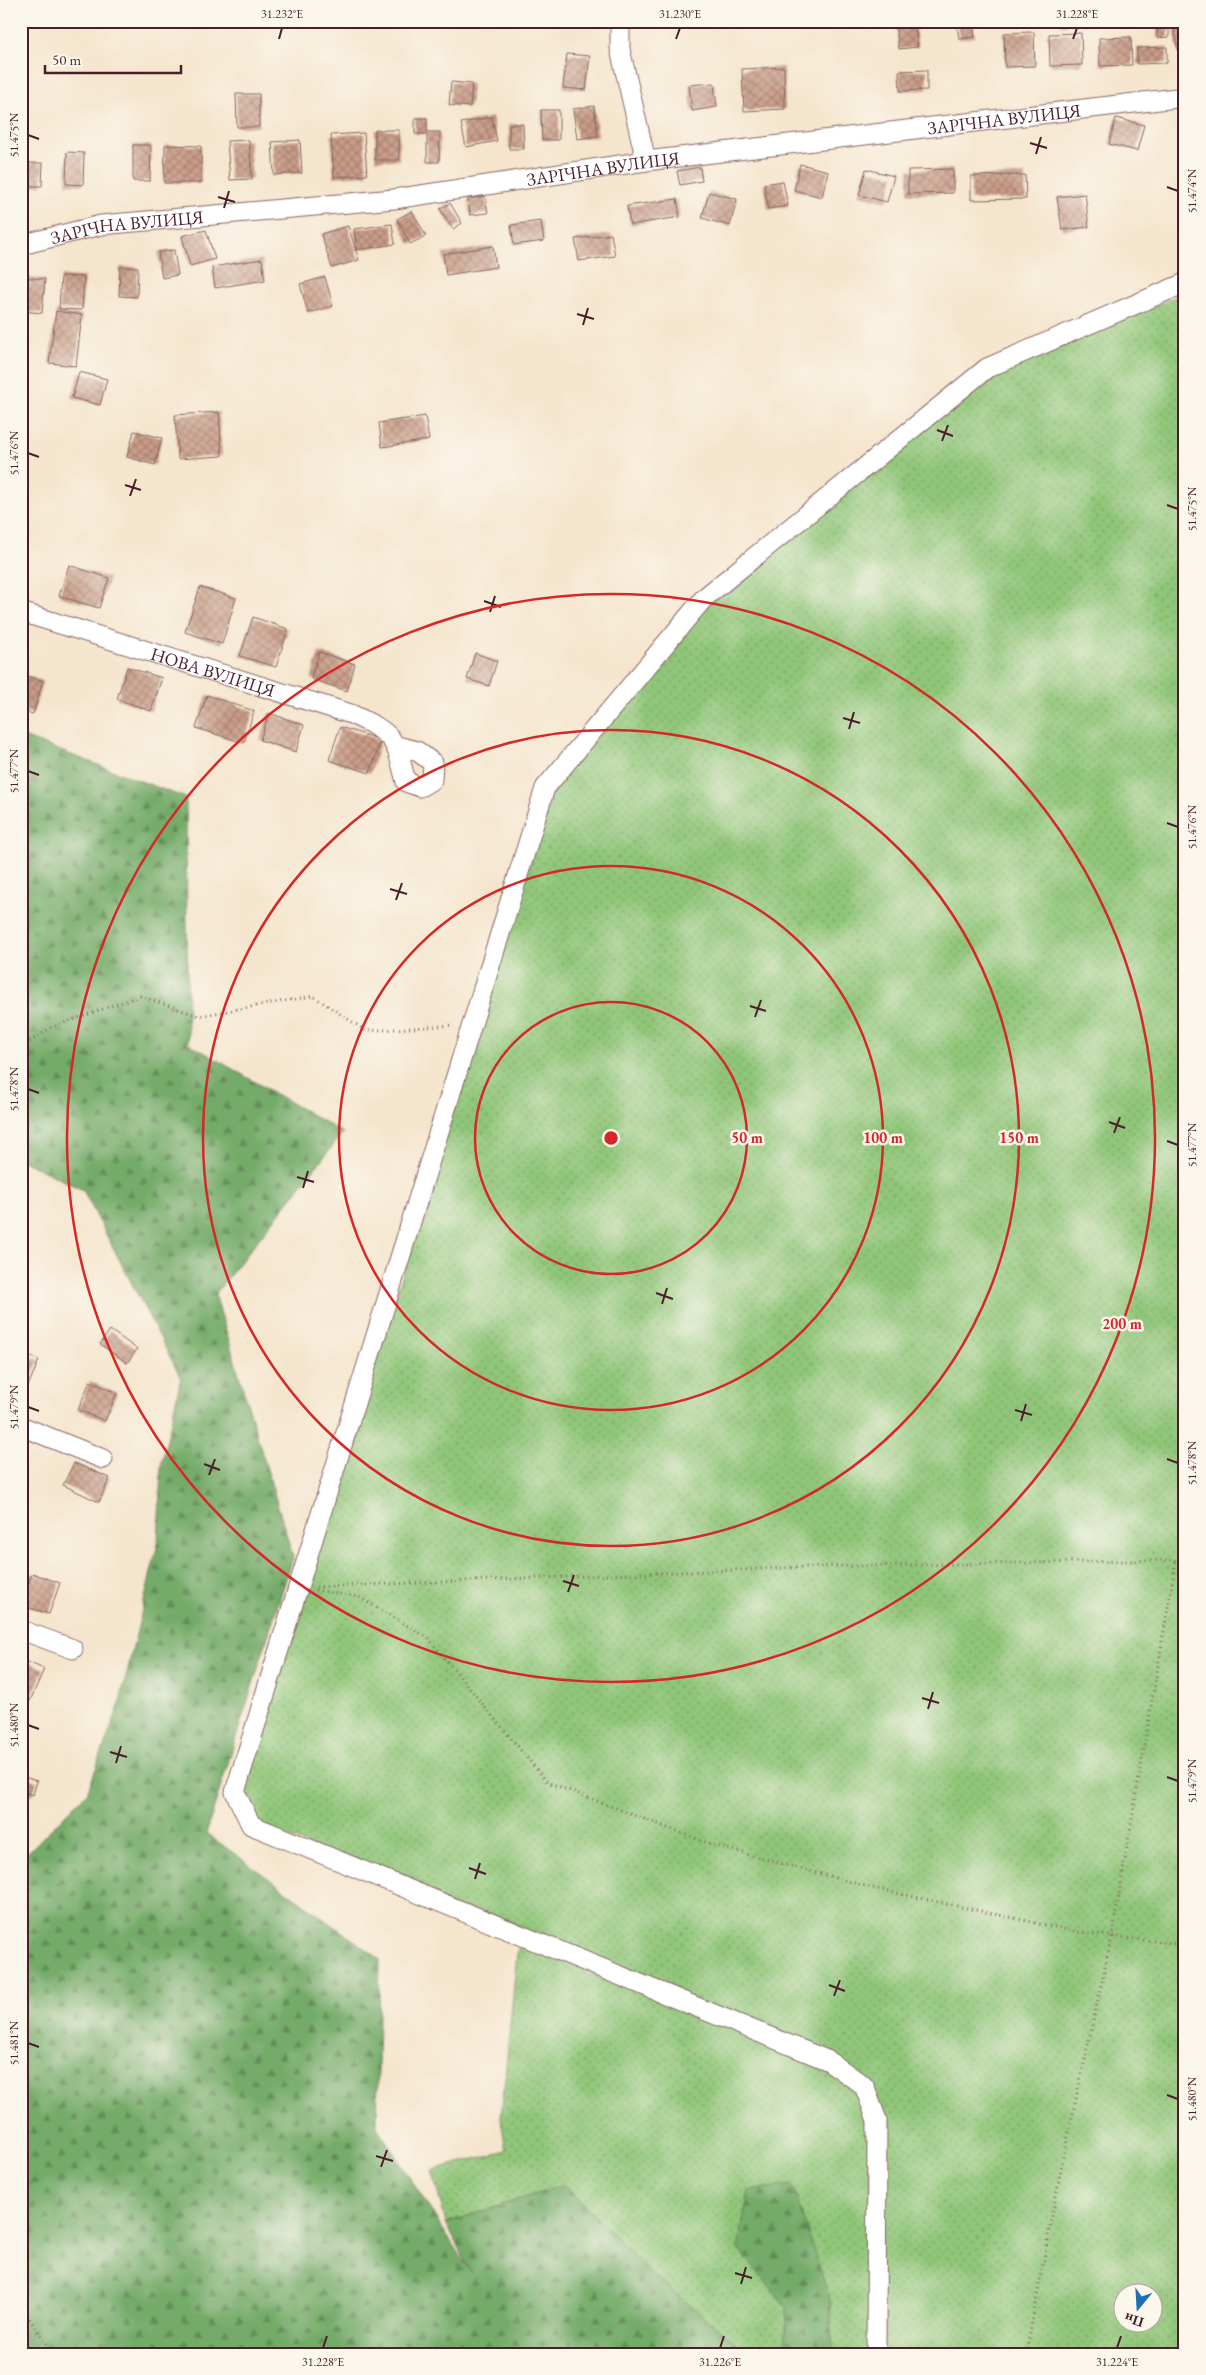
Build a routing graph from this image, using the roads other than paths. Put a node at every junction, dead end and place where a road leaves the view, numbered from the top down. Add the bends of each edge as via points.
1 (620, 21) edge
2 (1185, 97) edge
3 (646, 161) junction
4 (21, 245) edge
5 (1185, 283) edge
6 (21, 612) edge
7 (397, 746) dead end
8 (21, 1426) edge
9 (103, 1459) dead end
10 (21, 1630) edge
11 (73, 1649) dead end
12 (876, 2354) edge

1 - 3 street via 620,49
2 - 3 street, ЗАРІЧНА ВУЛИЦЯ
3 - 4 street, ЗАРІЧНА ВУЛИЦЯ via 394,199 101,225
5 - 12 street via 987,368 704,598 545,788 235,1792 251,1825 829,2061 864,2086 877,2120
6 - 7 street, НОВА ВУЛИЦЯ via 351,714 381,728
8 - 9 street
10 - 11 street

